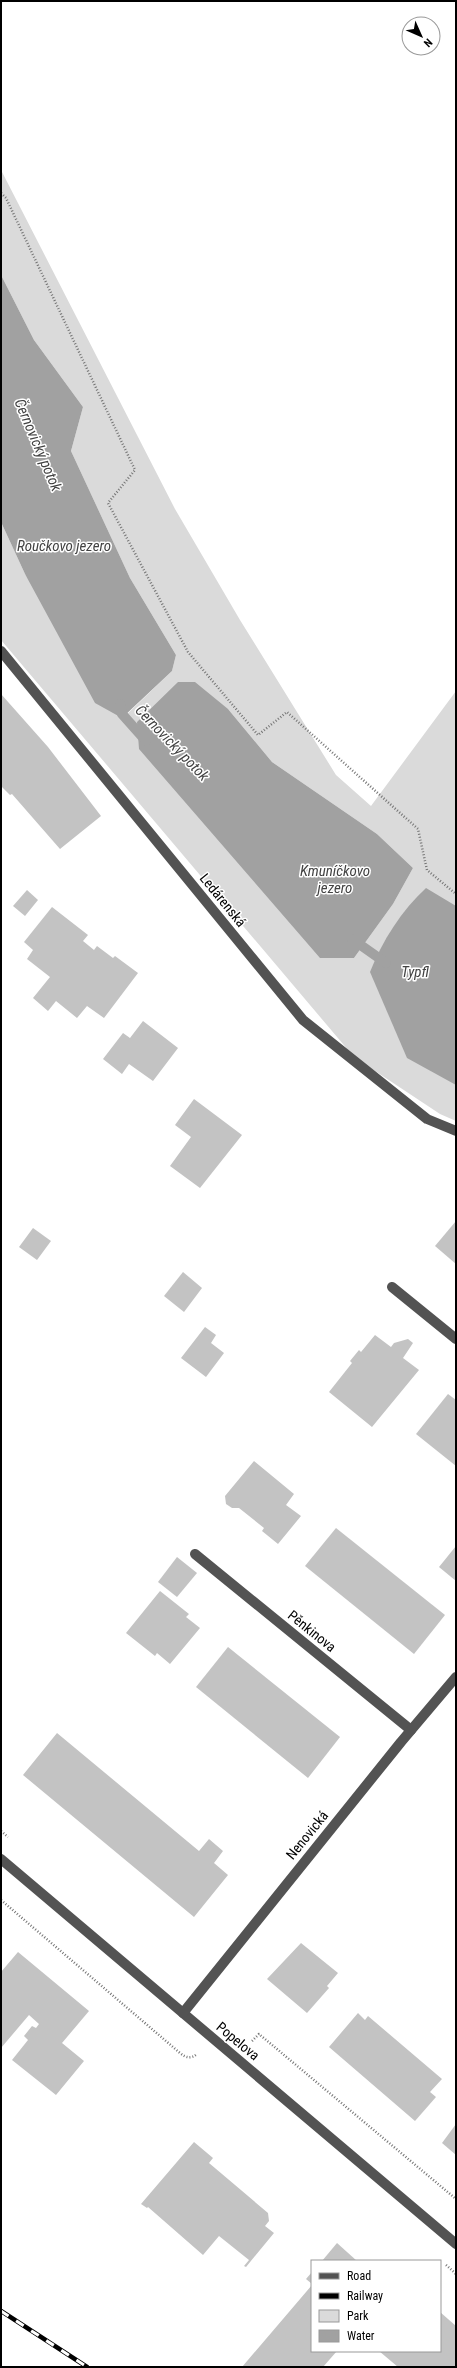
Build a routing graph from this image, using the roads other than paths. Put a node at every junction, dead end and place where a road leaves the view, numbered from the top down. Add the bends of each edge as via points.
1 (1, 651) edge
2 (456, 1131) edge
3 (392, 1287) dead end
4 (456, 1338) edge
5 (195, 1554) dead end
6 (456, 1677) edge
7 (412, 1730) junction
8 (1, 1859) edge
9 (183, 2013) junction
10 (456, 2244) edge

1 - 2 street, Ledárenská via 303,1020 427,1119
3 - 4 street
5 - 7 street, Pěnkinova
6 - 7 street, Nenovická
7 - 9 street, Nenovická
8 - 9 street, Popelova
9 - 10 street, Popelova

